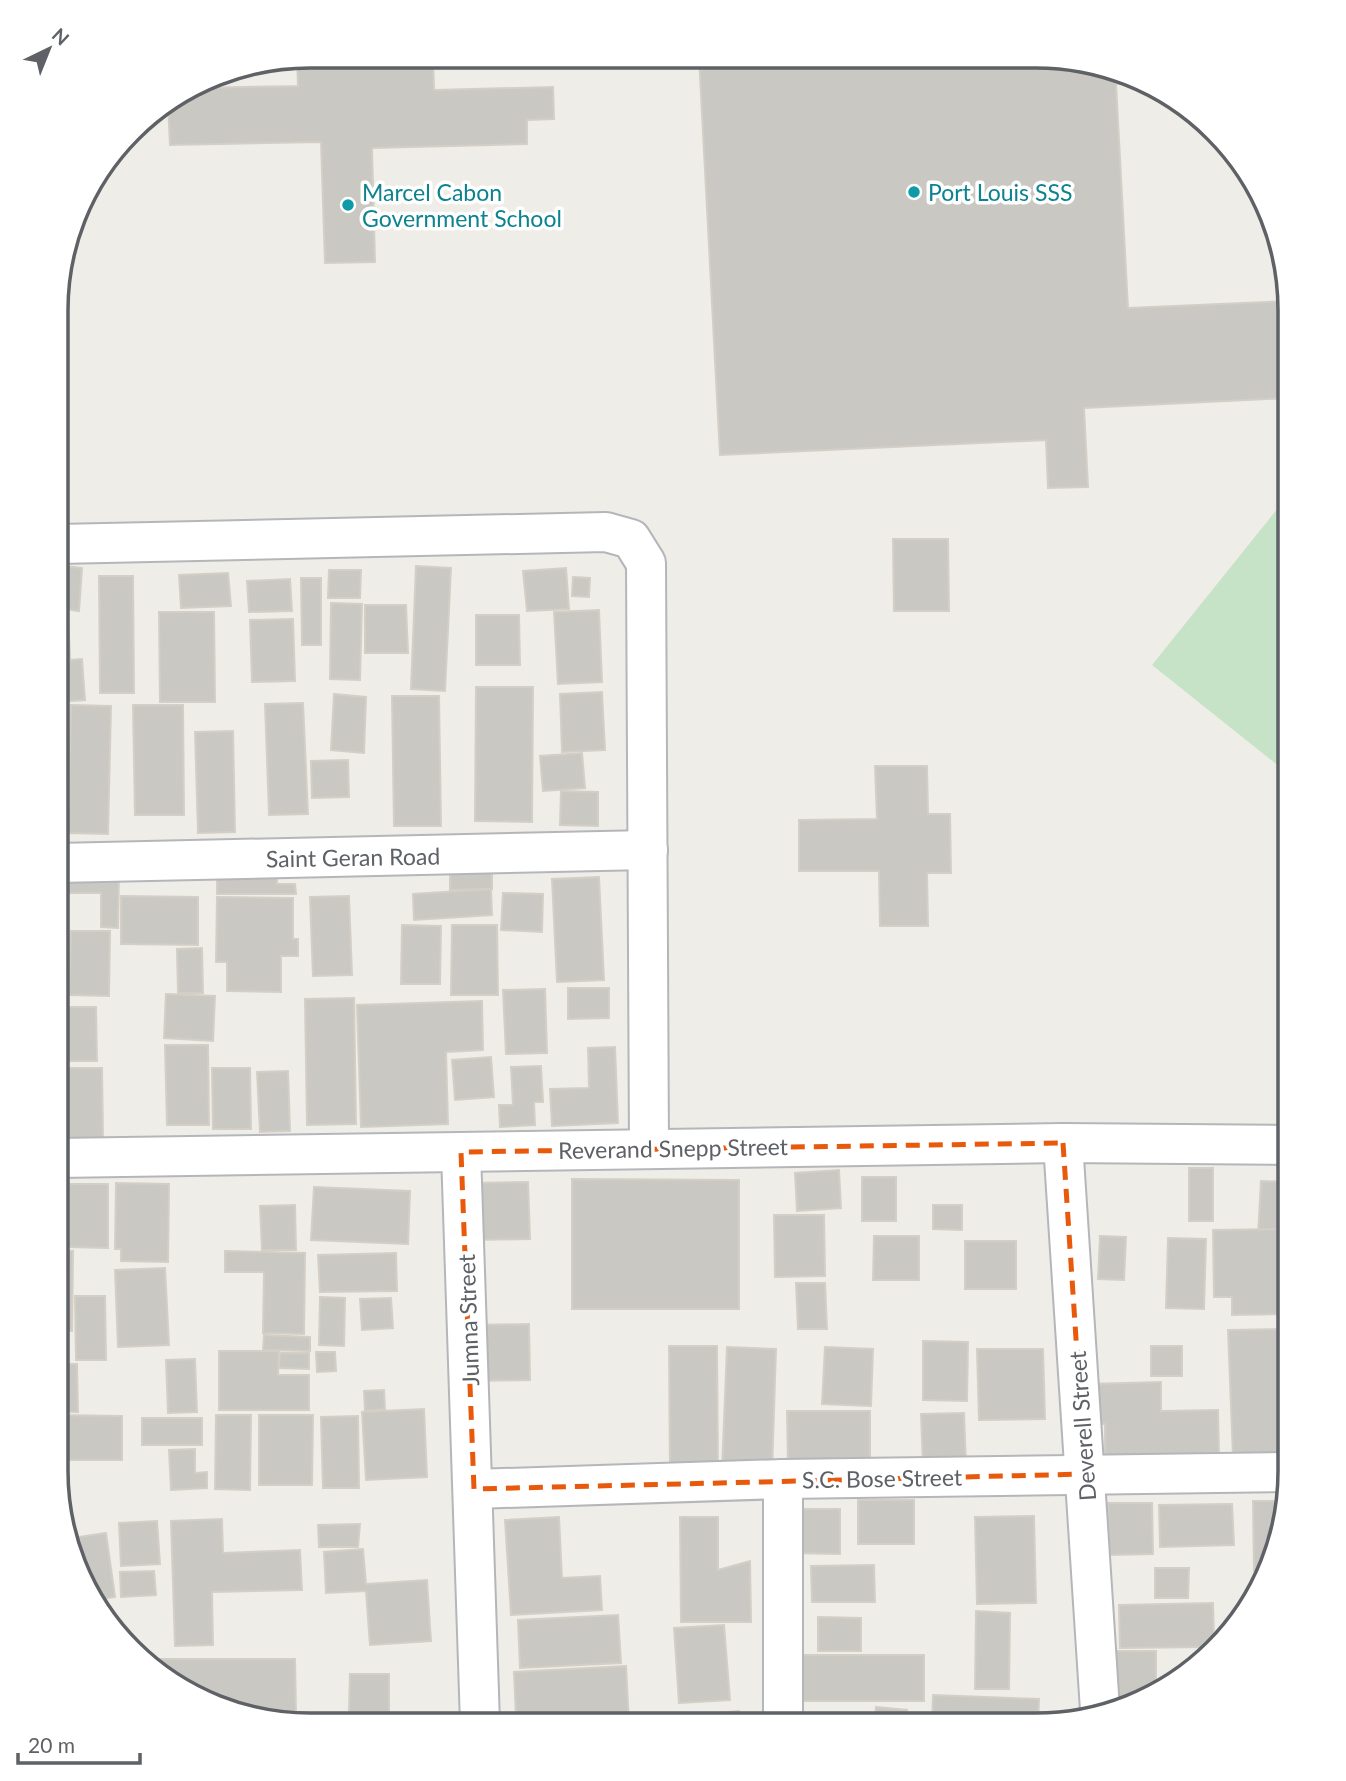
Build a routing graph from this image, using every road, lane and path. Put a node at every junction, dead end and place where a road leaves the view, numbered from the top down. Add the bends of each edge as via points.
1 (68, 544) edge
2 (648, 850) junction
3 (68, 863) edge
4 (1063, 1143) junction
5 (1277, 1145) edge
6 (649, 1148) junction
7 (461, 1152) junction
8 (68, 1158) edge
9 (1277, 1472) edge
10 (1085, 1474) junction
11 (783, 1479) junction
12 (474, 1489) junction
13 (1100, 1704) edge
14 (480, 1713) edge
15 (783, 1713) edge

1 - 2 street via 606,532 631,539 646,563
2 - 3 street, Saint Geran Road
2 - 6 street
4 - 5 street, Reverand Snepp Street
4 - 6 street, Reverand Snepp Street
4 - 10 street, Deverell Street
6 - 7 street, Reverand Snepp Street
7 - 8 street, Reverand Snepp Street
7 - 12 street, Jumna Street
9 - 10 street, S.C. Bose Street
10 - 11 street, S.C. Bose Street
10 - 13 street, Deverell Street
11 - 12 street, S.C. Bose Street
11 - 15 street
12 - 14 street, Jumna Street

